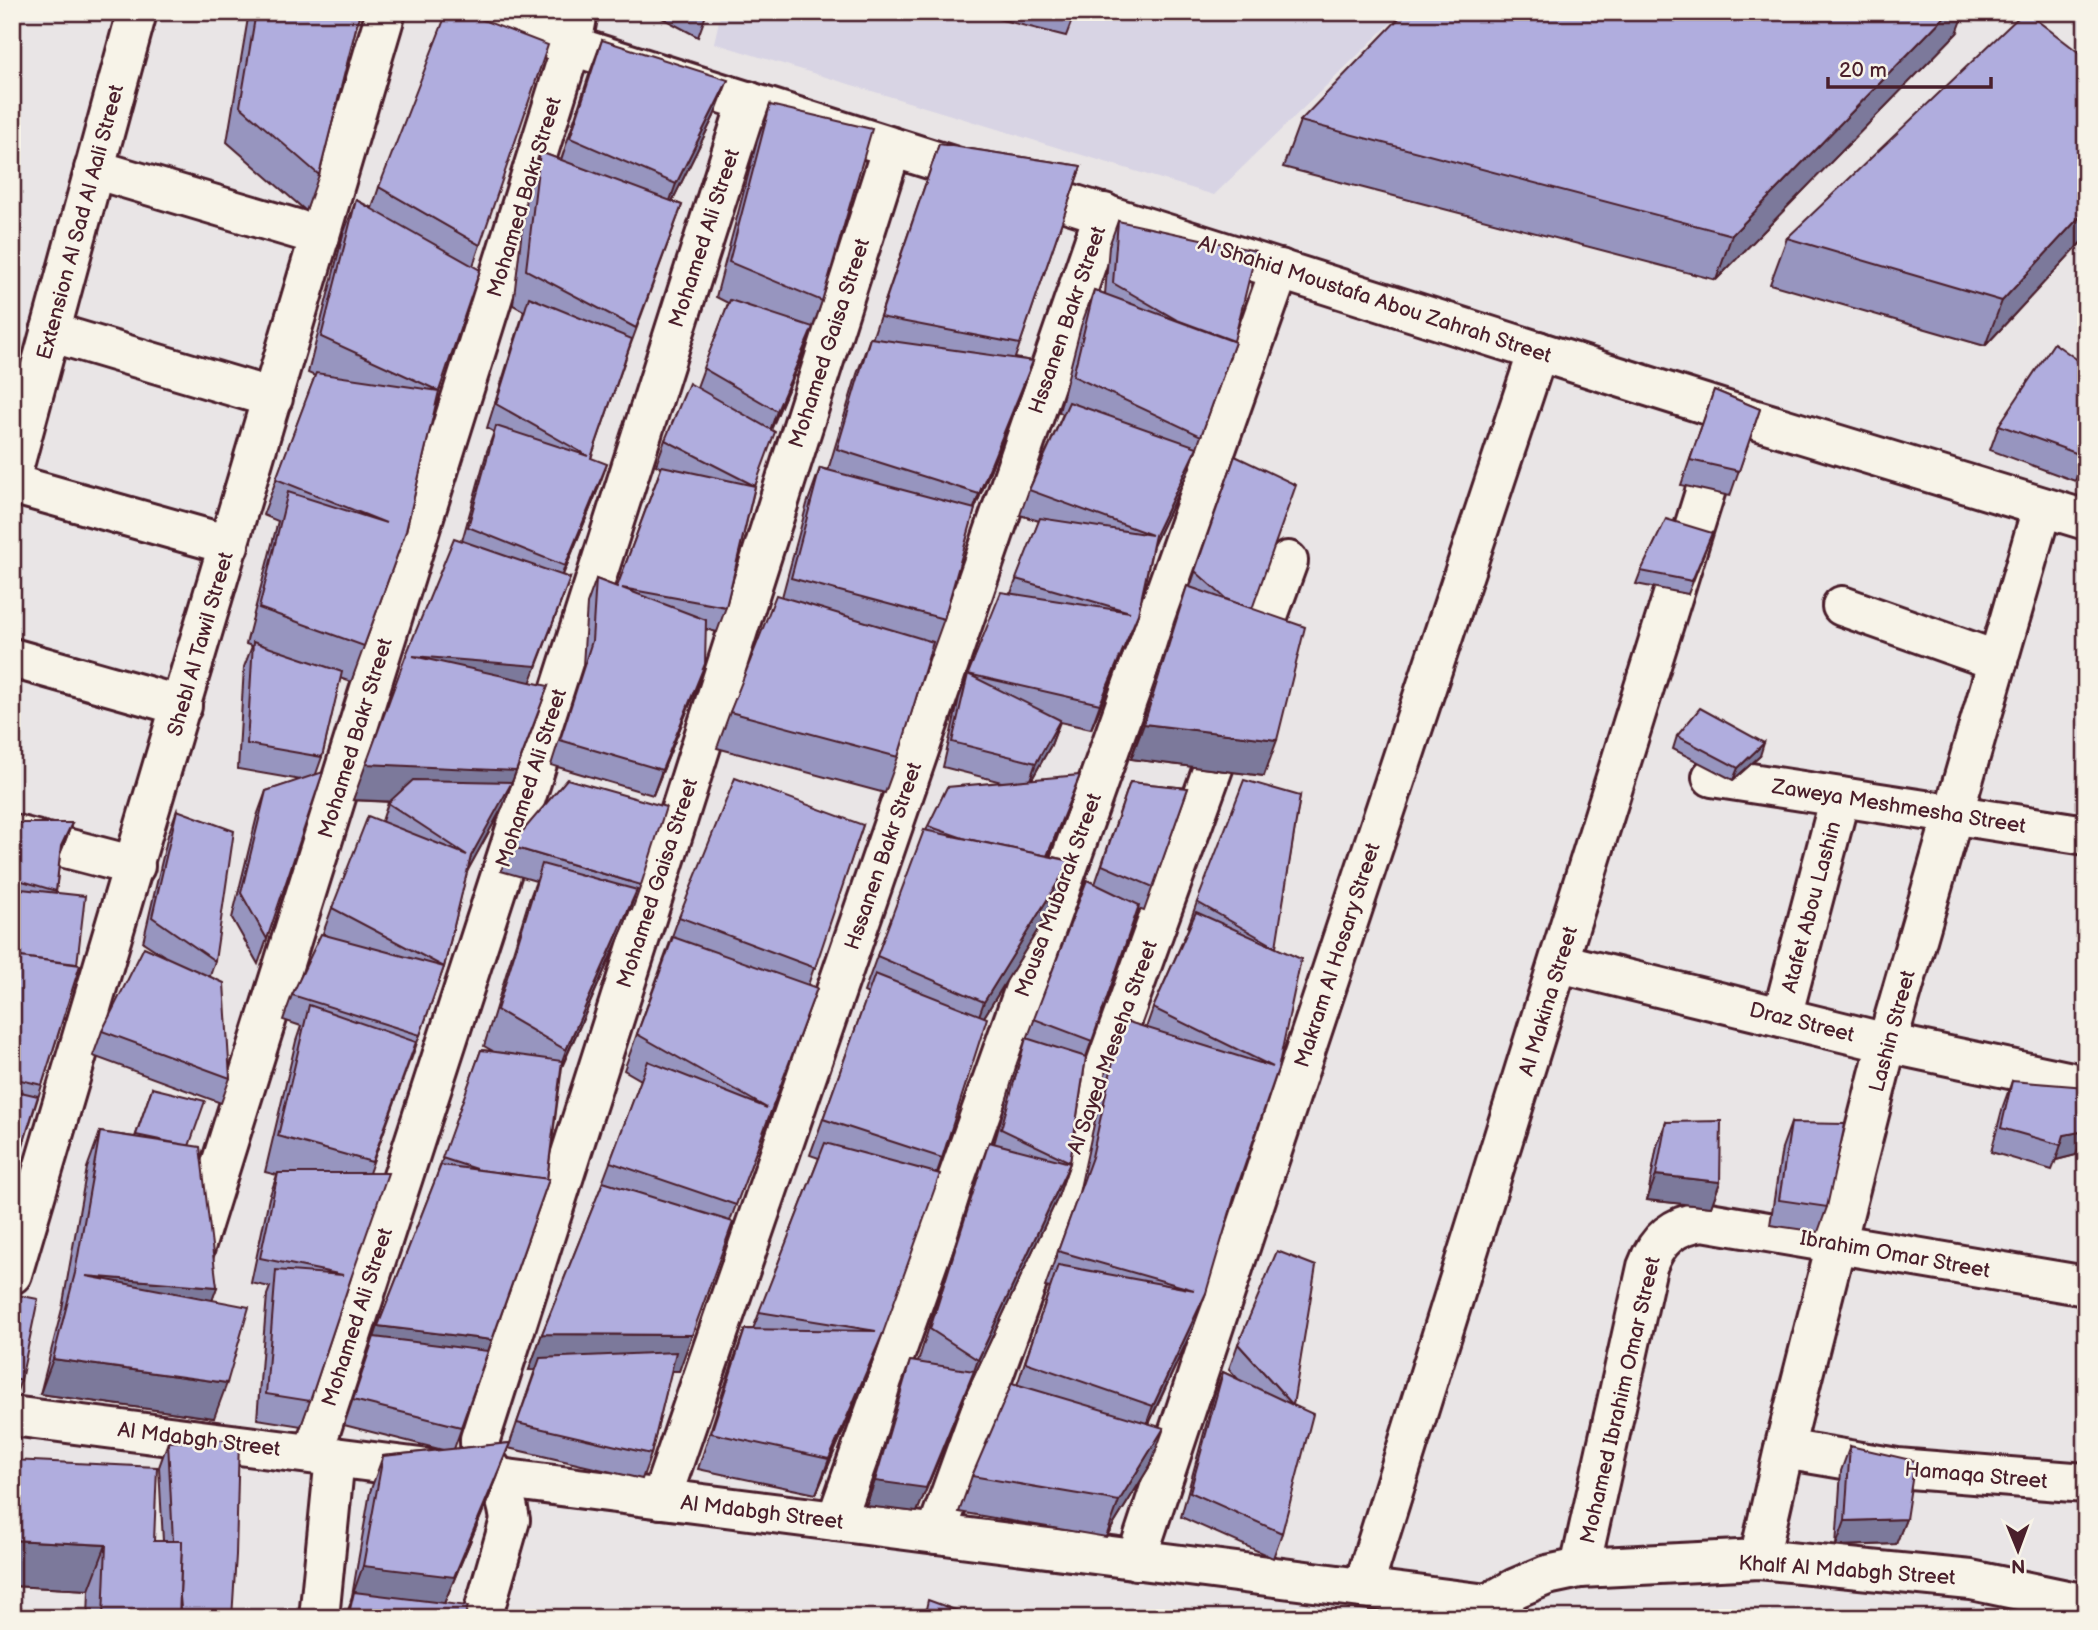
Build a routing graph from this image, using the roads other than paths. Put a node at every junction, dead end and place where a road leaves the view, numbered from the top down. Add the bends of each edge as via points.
1 (137, 12) edge
2 (386, 12) edge
3 (465, 12) edge
4 (575, 28) edge
5 (748, 102) junction
6 (891, 147) junction
7 (94, 169) junction
8 (1104, 213) junction
9 (320, 236) junction
10 (1280, 269) junction
11 (50, 332) junction
12 (1538, 351) junction
13 (273, 398) junction
14 (1730, 412) junction
15 (12, 473) edge
16 (12, 484) edge
17 (2042, 508) junction
18 (2086, 520) edge
19 (229, 545) junction
20 (1287, 561) dead end
21 (1842, 606) dead end
22 (12, 658) edge
23 (1998, 660) junction
24 (182, 706) junction
25 (1712, 777) dead end
26 (532, 779) junction
27 (571, 790) edge
28 (1840, 797) junction
29 (1953, 815) junction
30 (12, 834) edge
31 (2086, 835) edge
32 (135, 866) junction
33 (1560, 963) junction
34 (1782, 1017) junction
35 (1887, 1043) junction
36 (2085, 1081) edge
37 (1703, 1221) joint
38 (1838, 1244) junction
39 (12, 1274) edge
40 (2086, 1286) edge
41 (179, 1299) edge
42 (12, 1416) edge
43 (1784, 1449) junction
44 (324, 1455) junction
45 (497, 1478) junction
46 (2086, 1483) edge
47 (661, 1499) junction
48 (836, 1521) junction
49 (936, 1534) junction
50 (1759, 1559) junction
51 (1136, 1560) junction
52 (1580, 1567) junction
53 (1363, 1588) junction
54 (2086, 1604) edge
55 (1491, 1613) edge
56 (319, 1618) edge
57 (482, 1618) edge

1 - 7 street, Extension Al Sad Al Aali Street
2 - 9 street, Shebl Al Tawil Street
3 - 4 street, Al Shahid Moustafa Abou Zahrah Street
4 - 5 street, Al Shahid Moustafa Abou Zahrah Street
4 - 41 street, Mohamed Bakr Street
5 - 6 street, Al Shahid Moustafa Abou Zahrah Street
5 - 26 street, Mohamed Ali Street
6 - 8 street, Al Shahid Moustafa Abou Zahrah Street
6 - 45 street, Mohamed Gaisa Street via 664,816 480,1439 482,1458
7 - 9 street
7 - 11 street, Extension Al Sad Al Aali Street
8 - 10 street, Al Shahid Moustafa Abou Zahrah Street
8 - 47 street, Hssanen Bakr Street
9 - 13 street, Shebl Al Tawil Street
10 - 12 street, Al Shahid Moustafa Abou Zahrah Street
10 - 48 street, Mousa Mubarak Street
11 - 13 street
11 - 15 street, Extension Al Sad Al Aali Street
12 - 14 street, Al Shahid Moustafa Abou Zahrah Street
12 - 51 street, Makram Al Hosary Street
13 - 19 street, Shebl Al Tawil Street
14 - 17 street, Al Shahid Moustafa Abou Zahrah Street
14 - 33 street, Al Makina Street
16 - 19 street
17 - 18 street, Al Shahid Moustafa Abou Zahrah Street
17 - 23 street, Lashin Street
19 - 24 street, Shebl Al Tawil Street
20 - 49 street, Al Sayed Meseha Street
21 - 23 street
22 - 24 street
23 - 29 street, Lashin Street
24 - 32 street, Shebl Al Tawil Street
25 - 28 street, Zaweya Meshmesha Street
26 - 27 street
26 - 44 street, Mohamed Ali Street
28 - 29 street, Zaweya Meshmesha Street
28 - 34 street, Atafet Abou Lashin
29 - 31 street, Zaweya Meshmesha Street
29 - 35 street, Lashin Street
30 - 32 street
32 - 39 street, Shebl Al Tawil Street
33 - 34 street, Draz Street
33 - 53 street, Al Makina Street
34 - 35 street, Draz Street
35 - 36 street, Draz Street
35 - 38 street, Lashin Street
37 - 38 street, Ibrahim Omar Street
37 - 52 street, Mohamed Ibrahim Omar Street via 1674,1230 1653,1252
38 - 40 street, Ibrahim Omar Street
38 - 43 street, Lashin Street
42 - 44 street, Al Mdabgh Street via 142,1418
43 - 46 street, Hamaqa Street via 1898,1468
43 - 50 street, Lashin Street
44 - 45 street, Al Mdabgh Street
44 - 56 street, Mohamed Ali Street
45 - 47 street, Al Mdabgh Street
45 - 57 street, Mohamed Gaisa Street via 510,1520
47 - 48 street, Al Mdabgh Street
48 - 49 street, Al Mdabgh Street
49 - 51 street, Al Mdabgh Street
50 - 52 street, Khalf Al Mdabgh Street
50 - 54 street, Khalf Al Mdabgh Street via 1971,1580
51 - 53 street, Al Mdabgh Street
52 - 55 street, Khalf Al Mdabgh Street via 1527,1583
53 - 55 street, Al Mdabgh Street

